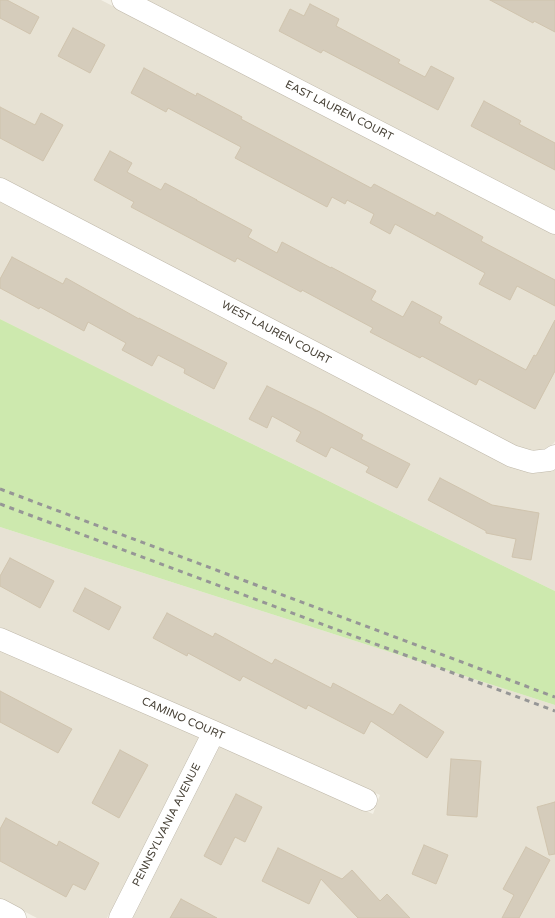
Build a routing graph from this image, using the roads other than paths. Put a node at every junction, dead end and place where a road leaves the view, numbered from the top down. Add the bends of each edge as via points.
1 (123, 0) edge
2 (0, 189) edge
3 (555, 223) edge
4 (555, 456) edge
5 (0, 639) edge
6 (214, 732) junction
7 (366, 800) dead end
8 (0, 910) edge
9 (15, 918) edge
10 (120, 918) edge

1 - 3 street, EAST LAUREN COURT
2 - 4 street, WEST LAUREN COURT via 512,456 532,462 549,460
5 - 6 street, CAMINO COURT
6 - 7 street, CAMINO COURT
6 - 10 street, PENNSYLVANIA AVENUE
8 - 9 street

